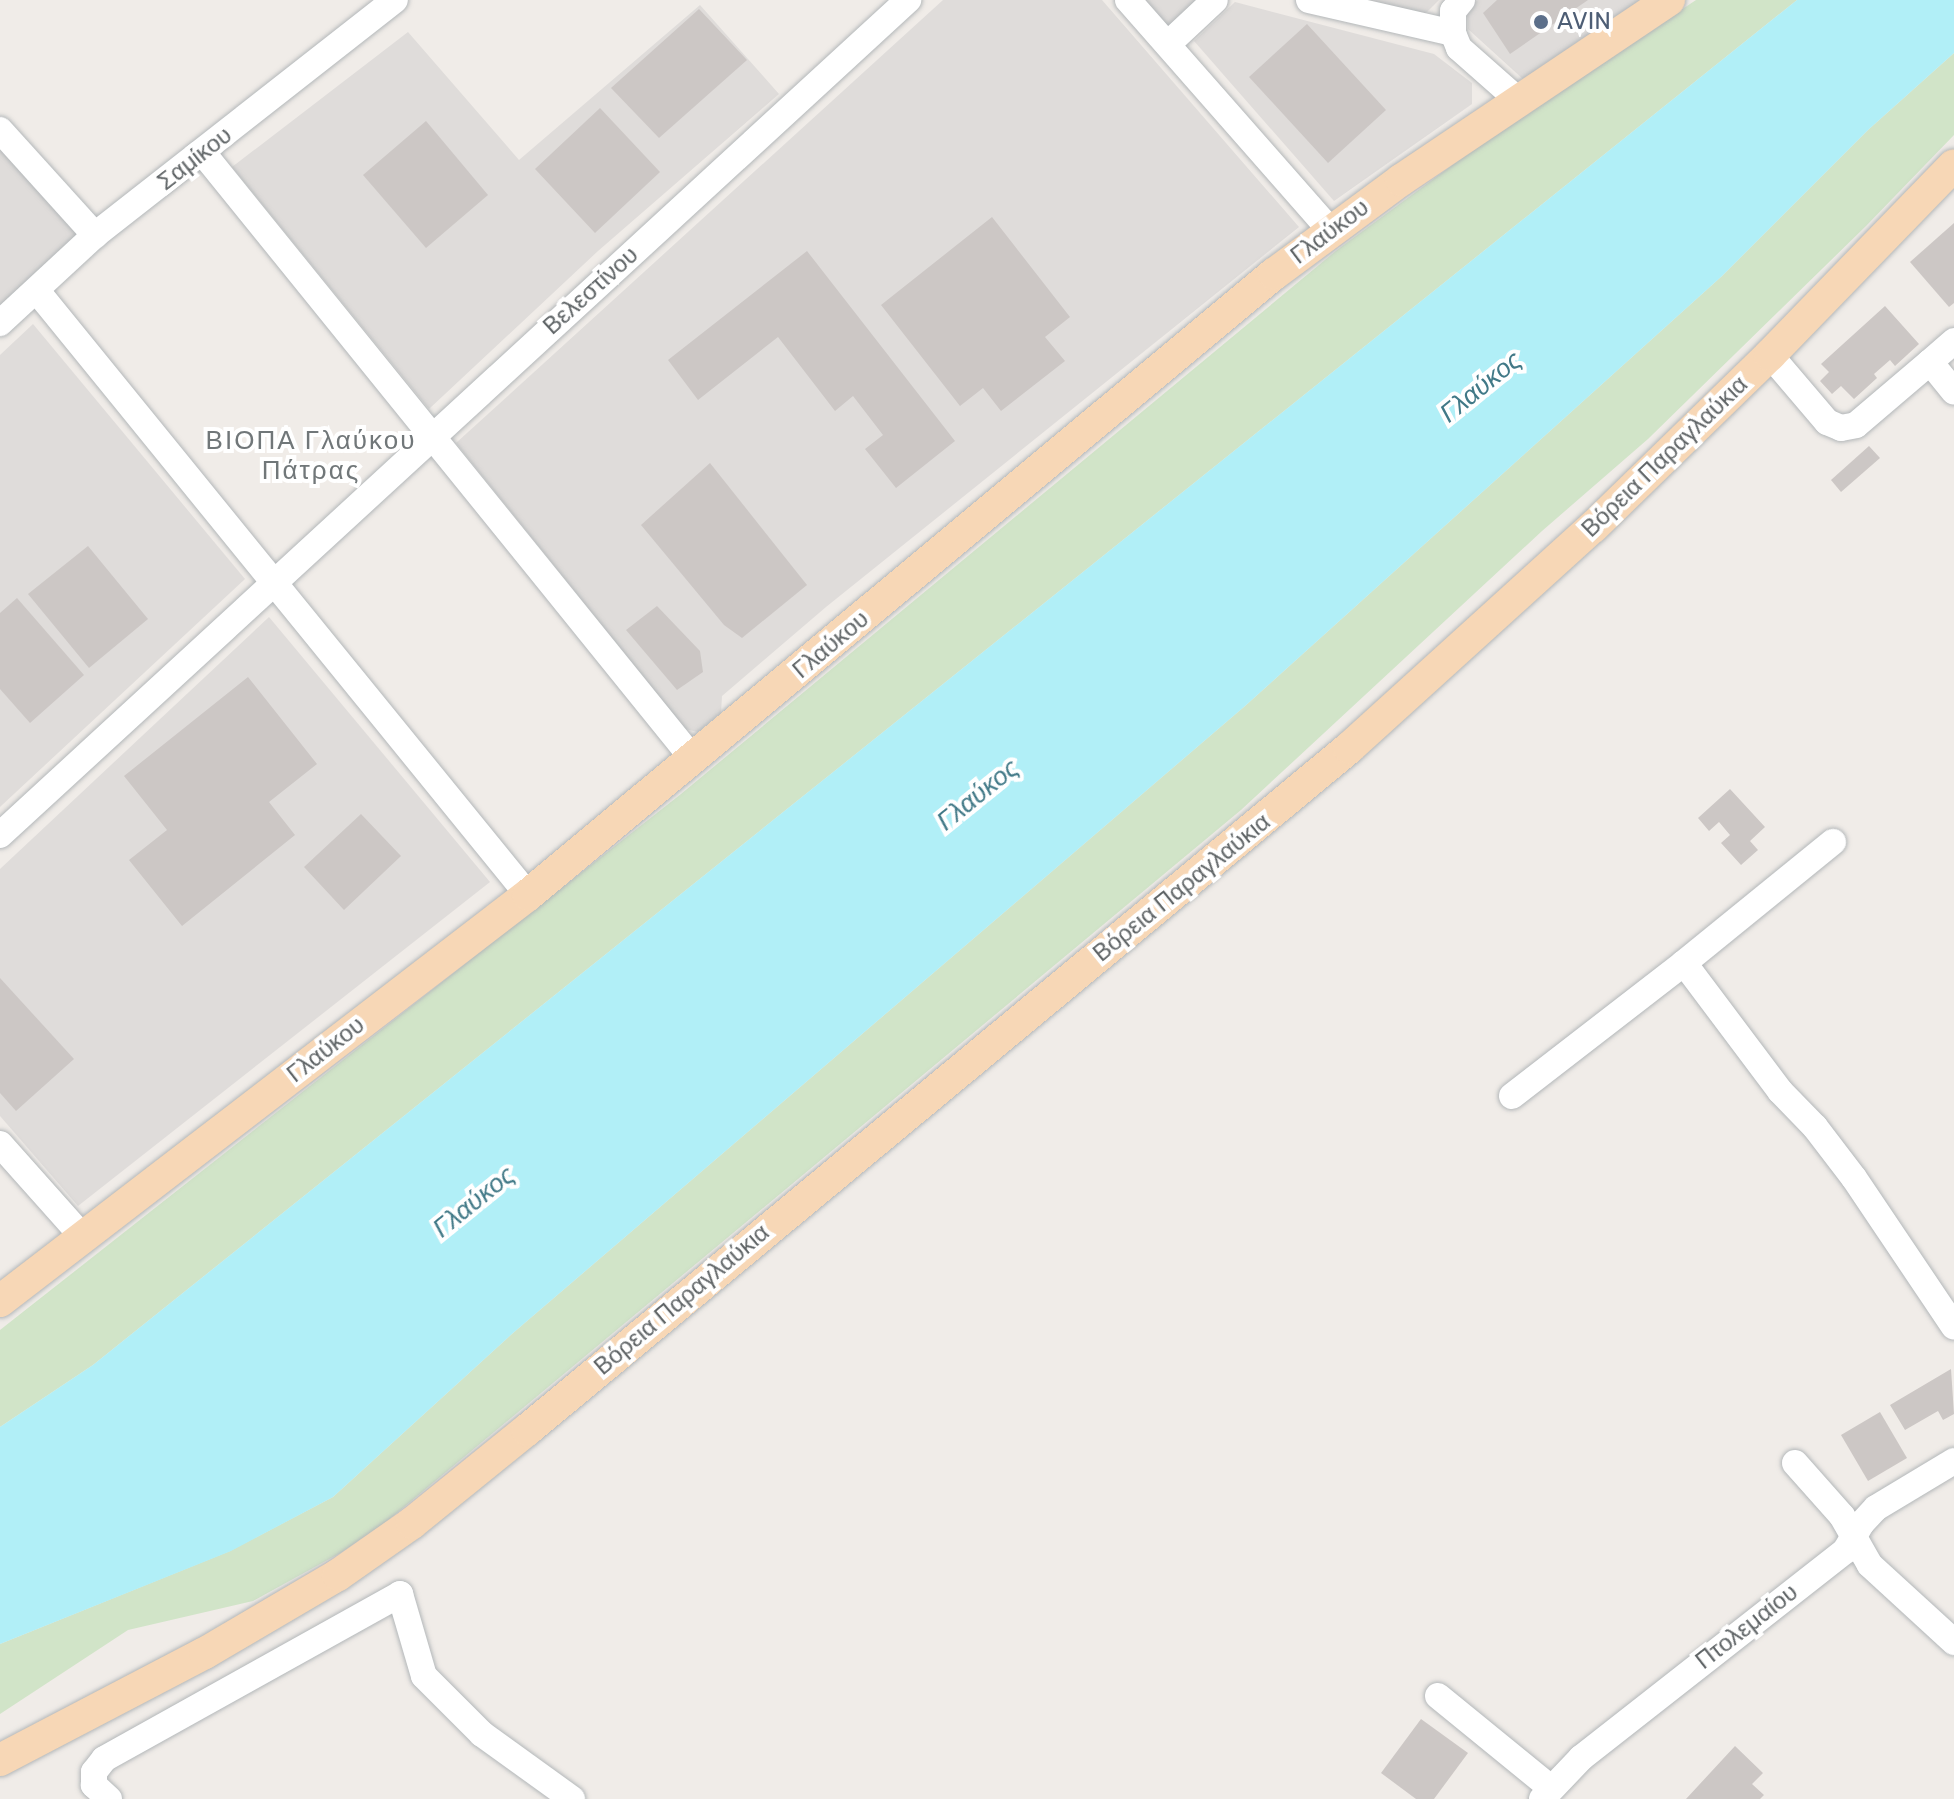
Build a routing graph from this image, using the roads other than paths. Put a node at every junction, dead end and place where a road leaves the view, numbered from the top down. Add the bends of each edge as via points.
1 (395, 0) edge
2 (908, 0) edge
3 (1128, 0) edge
4 (1215, 0) edge
5 (1309, 0) edge
6 (1462, 0) edge
7 (1669, 0) edge
8 (1453, 33) junction
9 (1168, 44) junction
10 (1518, 100) junction
11 (0, 130) edge
12 (203, 153) junction
13 (1954, 165) edge
14 (1331, 231) junction
15 (95, 235) junction
16 (37, 291) junction
17 (0, 323) edge
18 (1954, 341) edge
19 (1770, 355) junction
20 (1930, 362) junction
21 (1954, 392) edge
22 (432, 436) junction
23 (273, 581) junction
24 (693, 759) junction
25 (0, 835) edge
26 (1833, 842) dead end
27 (528, 895) junction
28 (1684, 963) junction
29 (1512, 1096) dead end
30 (0, 1144) edge
31 (83, 1237) junction
32 (0, 1301) edge
33 (1954, 1327) edge
34 (1954, 1461) edge
35 (1795, 1463) dead end
36 (1854, 1539) junction
37 (1954, 1642) edge
38 (1438, 1696) dead end
39 (0, 1760) edge
40 (1546, 1794) edge
41 (109, 1799) edge
42 (572, 1799) edge

1 - 12 street, Σαμίκου
2 - 22 street, Βελεστίνου
3 - 9 street
4 - 9 street
5 - 8 street
6 - 8 street via 1453,11
7 - 10 main road, Γλαύκου
8 - 10 street via 1459,48
9 - 14 street
10 - 14 main road, Γλαύκου
11 - 15 street
12 - 15 street, Σαμίκου
12 - 22 street
13 - 19 main road, Βόρεια Παραγλαύκια
14 - 24 main road, Γλαύκου
15 - 16 street, Σαμίκου
16 - 17 street, Σαμίκου
16 - 23 street
18 - 20 street
19 - 20 street via 1827,422 1841,428 1856,425
19 - 39 main road, Βόρεια Παραγλαύκια via 1467,644 1289,800 527,1430 363,1559 205,1653
20 - 21 street
22 - 23 street, Βελεστίνου
22 - 24 street
23 - 25 street, Βελεστίνου
23 - 27 street
24 - 27 main road, Γλαύκου
26 - 28 street
27 - 31 main road, Γλαύκου
28 - 29 street
28 - 33 street via 1780,1091 1854,1178
30 - 31 street
31 - 32 main road, Γλαύκου
34 - 36 street, Πτολεμαίου via 1876,1508
35 - 36 street via 1842,1516
36 - 37 street via 1870,1565
36 - 40 street, Πτολεμαίου via 1581,1758
38 - 40 street
41 - 42 street via 94,1785 94,1772 104,1759 400,1594 424,1676 482,1734

